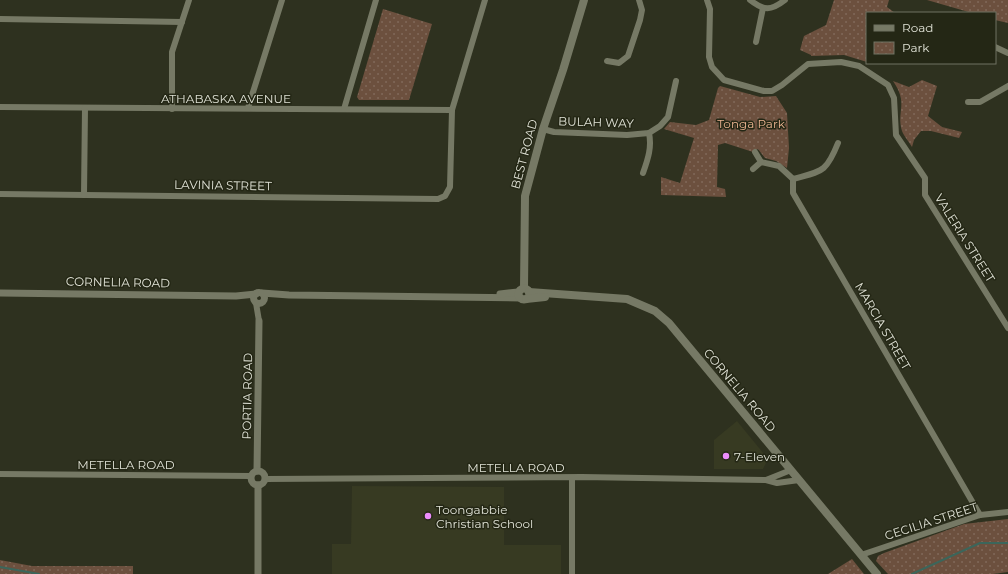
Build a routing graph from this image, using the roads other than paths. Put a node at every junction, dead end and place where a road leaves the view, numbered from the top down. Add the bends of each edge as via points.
1 (189, 0) edge
2 (282, 0) edge
3 (376, 0) edge
4 (485, 0) edge
5 (579, 0) edge
6 (584, 0) edge
7 (639, 0) edge
8 (707, 0) edge
9 (750, 0) edge
10 (785, 0) edge
11 (763, 8) junction
12 (0, 19) edge
13 (182, 22) junction
14 (756, 42) dead end
15 (996, 47) edge
16 (1008, 53) edge
17 (607, 61) dead end
18 (560, 76) junction
19 (676, 81) dead end
20 (1008, 86) edge
21 (968, 102) dead end
22 (0, 107) edge
23 (85, 108) junction
24 (248, 108) junction
25 (172, 109) junction
26 (344, 109) junction
27 (452, 110) junction
28 (543, 129) junction
29 (649, 133) junction
30 (838, 144) dead end
31 (755, 152) dead end
32 (761, 162) junction
33 (753, 169) dead end
34 (643, 173) dead end
35 (793, 179) junction
36 (0, 194) edge
37 (84, 195) junction
38 (0, 293) edge
39 (524, 294) junction
40 (259, 299) junction
41 (259, 321) joint
42 (1008, 328) edge
43 (791, 470) junction
44 (254, 473) junction
45 (0, 474) edge
46 (572, 478) junction
47 (265, 479) junction
48 (766, 480) junction
49 (799, 480) junction
50 (258, 485) junction
51 (1008, 512) edge
52 (980, 515) junction
53 (861, 556) junction
54 (258, 574) edge
55 (572, 574) edge
56 (877, 574) edge

1 - 13 street
2 - 24 street
3 - 26 street
4 - 27 street
5 - 18 main road, BEST ROAD via 559,68
6 - 18 main road, BEST ROAD
7 - 17 street via 642,14 628,56 620,63
8 - 42 street, VALERIA STREET via 710,9 709,57 712,67 718,75 732,82 768,91 782,85 808,64 841,62 859,66 882,80 892,90 896,135 924,178 925,195
9 - 11 street
10 - 11 street via 773,7
11 - 14 street
12 - 13 street
13 - 25 street via 172,59
15 - 16 street
18 - 28 main road, BEST ROAD
19 - 29 street, BULAH WAY via 668,117
20 - 21 street via 980,102
22 - 23 street, ATHABASKA AVENUE
23 - 25 street, ATHABASKA AVENUE
23 - 37 street
24 - 25 street, ATHABASKA AVENUE
24 - 26 street, ATHABASKA AVENUE
26 - 27 street, ATHABASKA AVENUE
27 - 37 street, LAVINIA STREET via 450,188 445,196 438,199
28 - 29 street, BULAH WAY via 554,132 627,135
28 - 39 main road, BEST ROAD via 525,196
29 - 34 street, BULAH WAY via 651,142
30 - 35 street via 825,168 816,174
31 - 32 street
32 - 33 street
32 - 35 street via 779,166
35 - 52 street, MARCIA STREET via 793,193
36 - 37 street, LAVINIA STREET
38 - 40 street, CORNELIA ROAD via 236,296
39 - 40 street, CORNELIA ROAD via 289,295
39 - 43 main road, CORNELIA ROAD via 627,299 655,311 669,323
40 - 41 street, PORTIA ROAD
41 - 44 street, PORTIA ROAD
43 - 48 street, METELLA ROAD
43 - 49 main road, CORNELIA ROAD
44 - 45 street, METELLA ROAD
44 - 47 street via 263,473
44 - 50 street via 252,482
46 - 47 street, METELLA ROAD
46 - 48 street, METELLA ROAD
46 - 55 street
47 - 50 street
48 - 49 street, METELLA ROAD via 777,483
49 - 53 main road, CORNELIA ROAD
50 - 54 street
51 - 52 street, CECILIA STREET
52 - 53 street, CECILIA STREET
53 - 56 main road, CORNELIA ROAD

